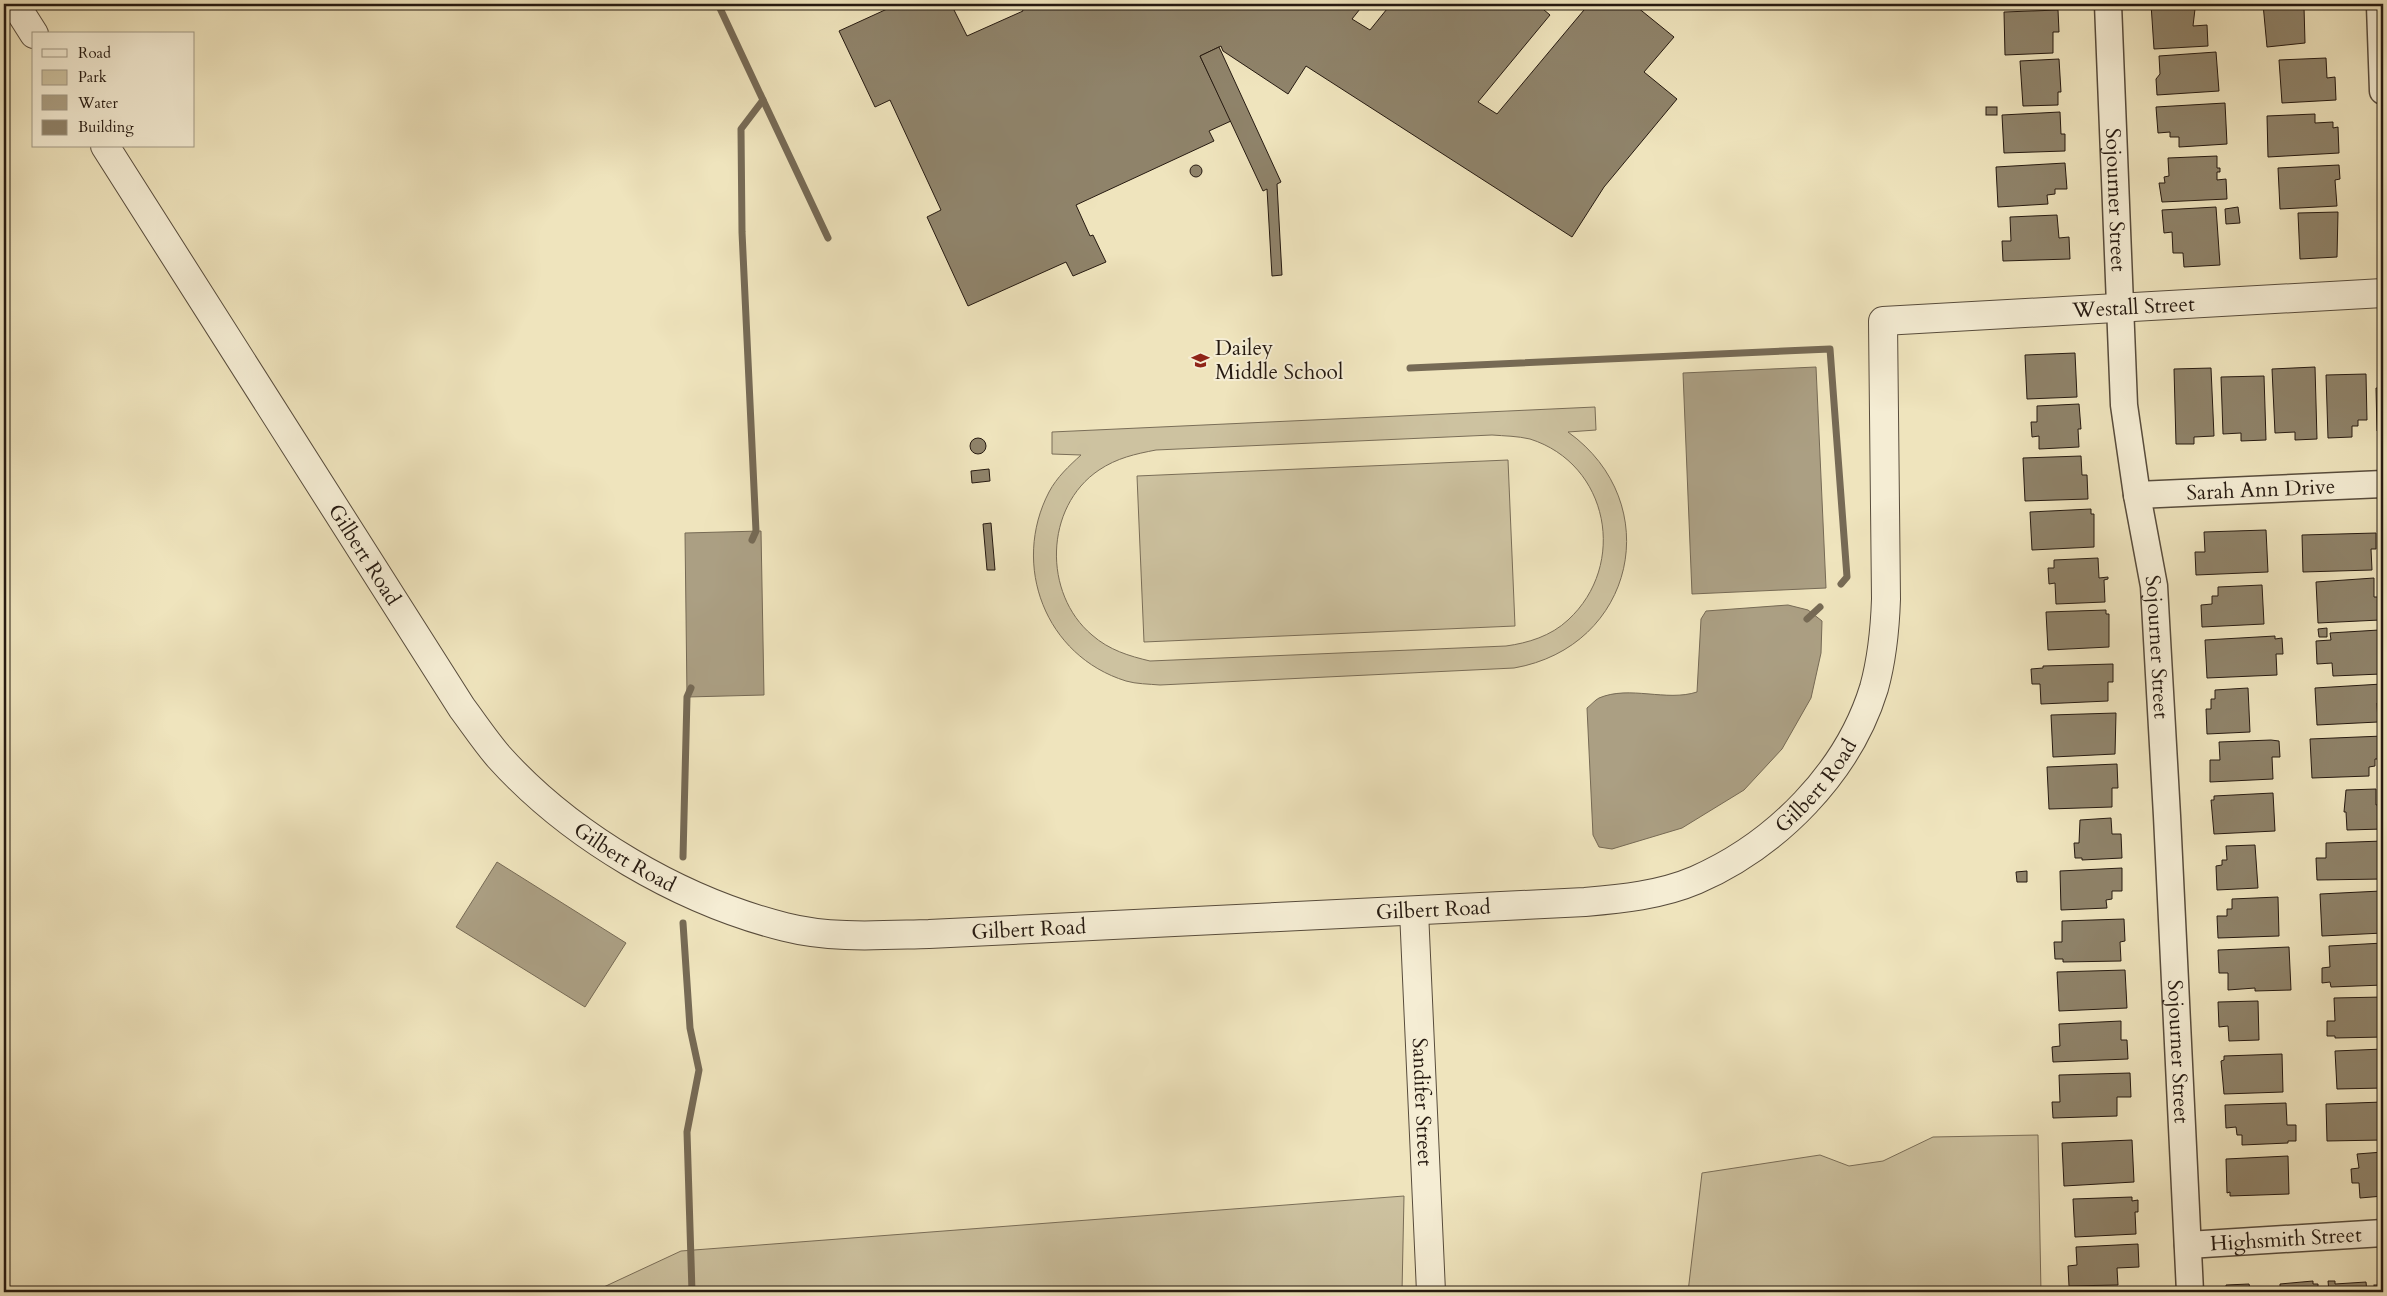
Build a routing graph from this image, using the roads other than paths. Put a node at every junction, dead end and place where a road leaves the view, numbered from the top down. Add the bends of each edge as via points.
1 (15, 4) edge
2 (2108, 4) edge
3 (2380, 6) dead end
4 (33, 32) edge
5 (2383, 91) edge
6 (106, 148) edge
7 (2383, 293) edge
8 (2120, 308) junction
9 (1882, 321) joint
10 (2383, 484) edge
11 (2137, 495) junction
12 (1414, 911) junction
13 (2383, 1233) edge
14 (2188, 1245) junction
15 (1431, 1292) edge
16 (2190, 1292) edge

1 - 4 street
2 - 8 street, Sojourner Street
3 - 5 street
6 - 12 street, Gilbert Road via 462,708 499,757 558,812 618,857 716,905 787,928 851,936
7 - 8 street, Westall Street
8 - 9 street, Westall Street
8 - 11 street, Sojourner Street via 2124,405
9 - 12 street, Gilbert Road via 1885,628 1874,688 1863,716 1847,748 1824,780 1796,812 1762,841 1694,881 1623,899
10 - 11 street, Sarah Ann Drive
11 - 14 street, Sojourner Street via 2154,586
12 - 15 street, Sandifer Street
13 - 14 street, Highsmith Street
14 - 16 street, Sojourner Street

